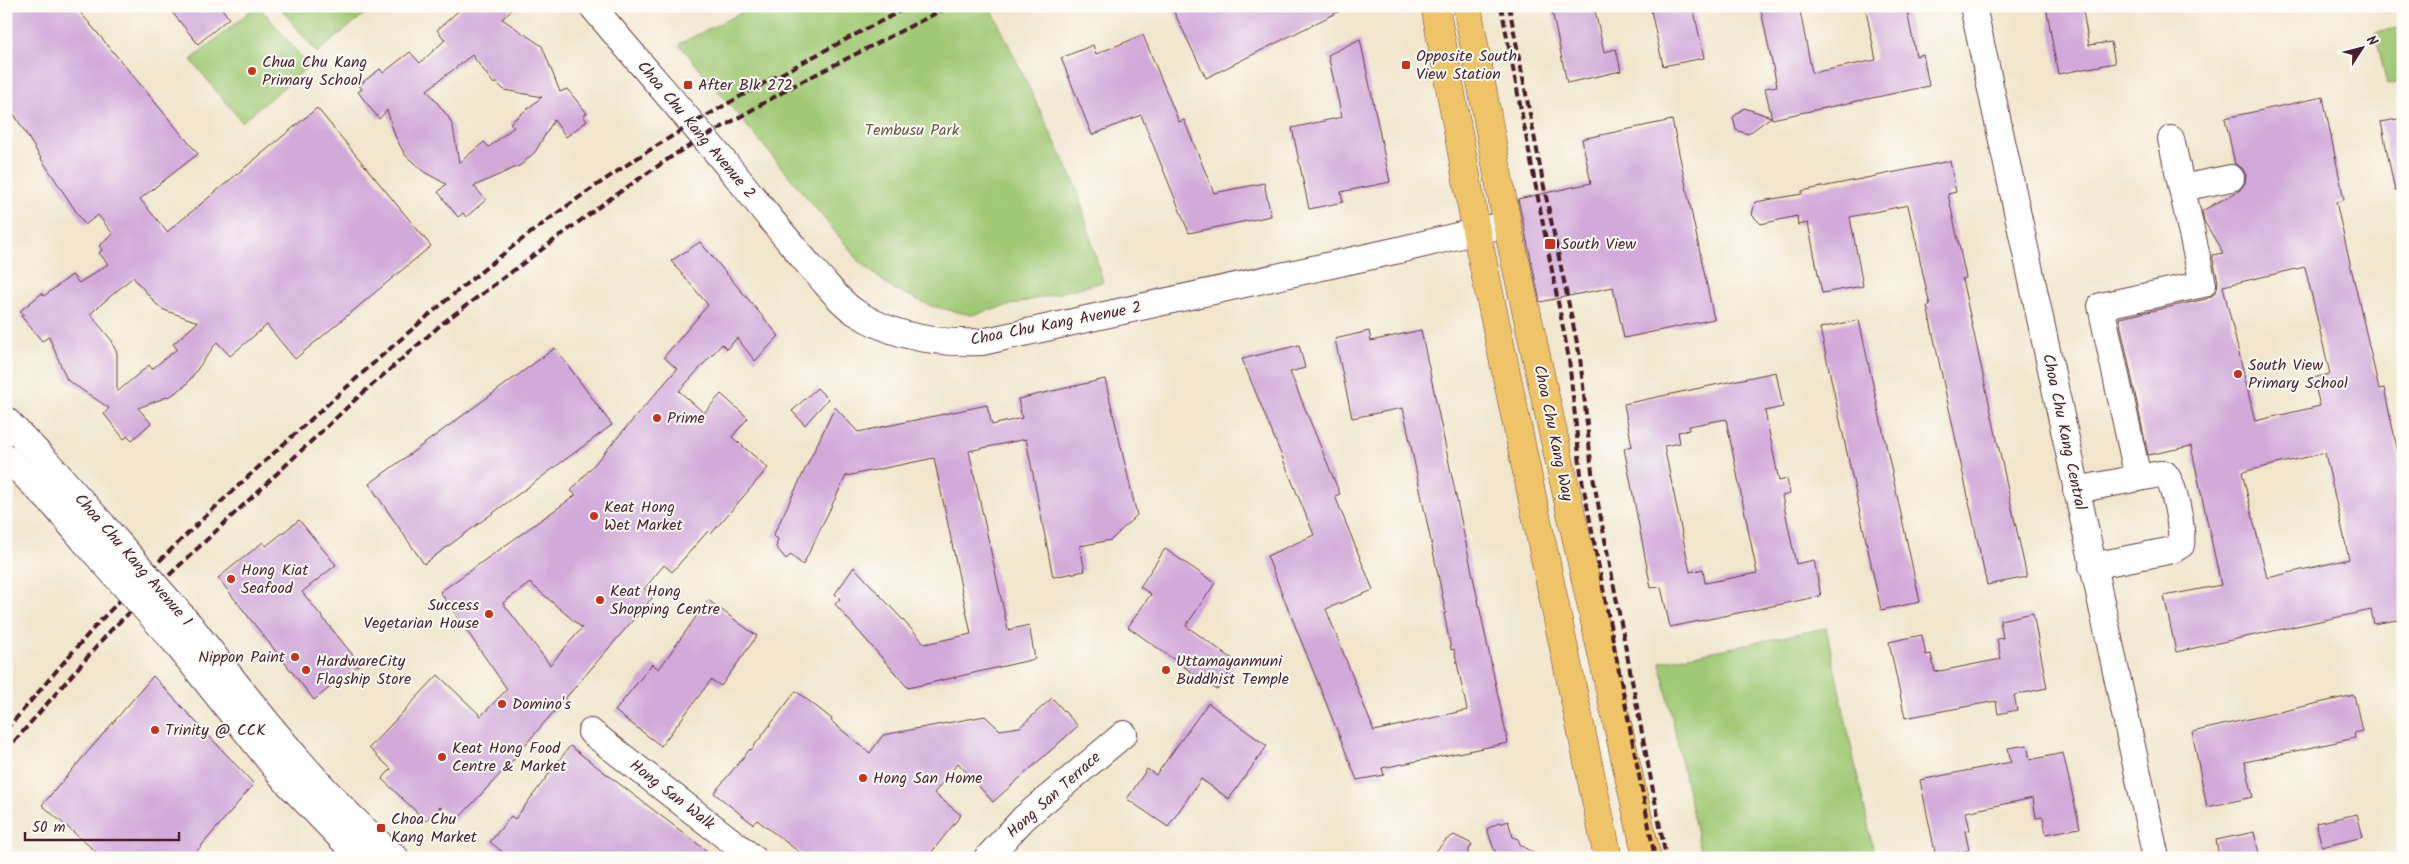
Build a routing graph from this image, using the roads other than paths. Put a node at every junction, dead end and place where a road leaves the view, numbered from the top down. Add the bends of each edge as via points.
1 (592, 6) edge
2 (1434, 6) edge
3 (1467, 6) edge
4 (1973, 6) edge
5 (2171, 139) dead end
6 (2231, 178) dead end
7 (2182, 188) junction
8 (1507, 224) junction
9 (1476, 230) junction
10 (6, 420) edge
11 (6, 457) edge
12 (2138, 478) junction
13 (2076, 490) junction
14 (94, 534) junction
15 (2092, 566) junction
16 (182, 633) junction
17 (591, 732) dead end
18 (1124, 734) dead end
19 (360, 858) edge
20 (396, 858) edge
21 (753, 858) edge
22 (988, 858) edge
23 (1608, 858) edge
24 (1647, 858) edge
25 (2156, 858) edge

1 - 9 street, Choa Chu Kang Avenue 2 via 842,301 878,324 920,338 982,342
2 - 9 main road, Choa Chu Kang Way
3 - 8 main road, Choa Chu Kang Way
4 - 13 street, Choa Chu Kang Central
5 - 7 street
6 - 7 street
7 - 12 street via 2203,284 2101,306
8 - 9 street, Choa Chu Kang Avenue 2
8 - 24 main road, Choa Chu Kang Way
9 - 23 main road, Choa Chu Kang Way
10 - 14 street, Choa Chu Kang Avenue 1 via 48,462
11 - 14 street, Choa Chu Kang Avenue 1 via 54,505
12 - 13 street
12 - 15 street via 2165,474 2170,480 2181,545 2173,550
13 - 15 street, Choa Chu Kang Central
14 - 16 street, Choa Chu Kang Avenue 1, bridge
15 - 25 street, Choa Chu Kang Central
16 - 19 street, Choa Chu Kang Avenue 1 via 284,778
16 - 20 street, Choa Chu Kang Avenue 1 via 366,832
17 - 21 street, Hong San Walk
18 - 22 street, Hong San Terrace via 1024,818

